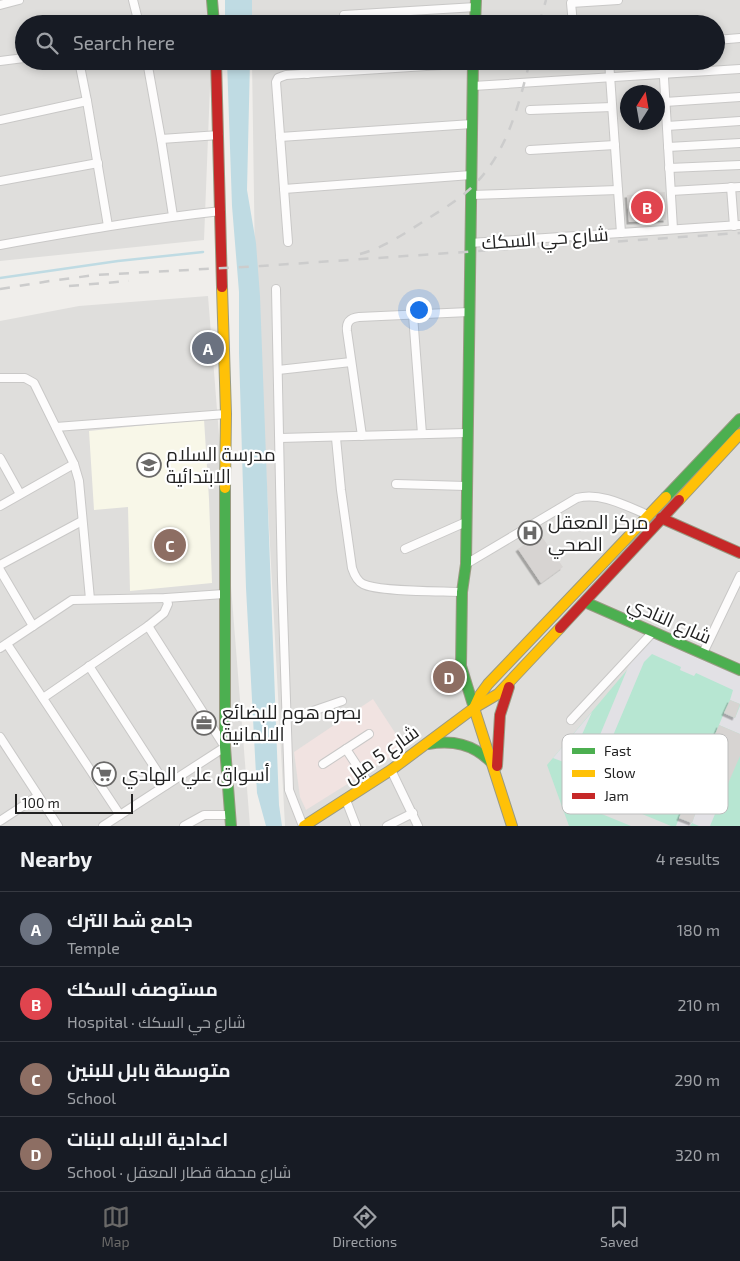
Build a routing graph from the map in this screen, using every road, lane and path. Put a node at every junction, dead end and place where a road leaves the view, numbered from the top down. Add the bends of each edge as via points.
1 (19, 0) edge
2 (133, 0) edge
3 (212, 0) edge
4 (618, 0) edge
5 (476, 3) edge
6 (0, 5) edge
7 (137, 15) edge
8 (213, 15) edge
9 (344, 15) dead end
10 (572, 15) edge
11 (740, 38) edge
12 (725, 39) edge
13 (15, 59) edge
14 (0, 61) edge
15 (740, 69) edge
16 (81, 70) edge
17 (149, 70) edge
18 (216, 70) edge
19 (307, 70) edge
20 (362, 70) edge
21 (473, 70) edge
22 (610, 70) edge
23 (664, 70) edge
24 (725, 70) edge
25 (725, 70) edge
26 (307, 74) junction
27 (664, 74) junction
28 (610, 77) junction
29 (664, 85) edge
30 (473, 86) junction
31 (740, 97) edge
32 (87, 101) junction
33 (665, 102) joint
34 (612, 107) junction
35 (530, 110) dead end
36 (0, 120) edge
37 (740, 121) edge
38 (472, 124) junction
39 (667, 126) junction
40 (219, 135) junction
41 (280, 137) junction
42 (161, 139) junction
43 (740, 143) edge
44 (615, 145) junction
45 (668, 146) junction
46 (530, 150) dead end
47 (98, 163) junction
48 (740, 164) edge
49 (669, 168) junction
50 (471, 175) junction
51 (0, 181) edge
52 (740, 187) edge
53 (731, 188) junction
54 (284, 189) junction
55 (618, 190) junction
56 (671, 191) junction
57 (471, 196) junction
58 (221, 211) junction
59 (173, 216) junction
60 (737, 225) edge
61 (108, 226) junction
62 (673, 229) junction
63 (620, 233) junction
64 (288, 242) dead end
65 (470, 243) junction
66 (0, 245) edge
67 (276, 289) dead end
68 (469, 312) junction
69 (413, 314) junction
70 (351, 362) junction
71 (278, 370) junction
72 (0, 378) edge
73 (226, 414) junction
74 (740, 419) edge
75 (56, 428) junction
76 (466, 433) junction
77 (422, 434) junction
78 (740, 434) edge
79 (362, 436) junction
80 (280, 438) junction
81 (336, 438) junction
82 (0, 458) edge
83 (74, 464) junction
84 (396, 484) dead end
85 (466, 486) junction
86 (20, 494) junction
87 (0, 506) edge
88 (648, 515) junction
89 (661, 518) junction
90 (82, 521) junction
91 (466, 522) junction
92 (405, 549) dead end
93 (740, 553) edge
94 (466, 564) junction
95 (0, 565) edge
96 (0, 570) edge
97 (740, 576) edge
98 (9, 585) junction
99 (0, 590) edge
100 (462, 592) junction
101 (224, 594) junction
102 (166, 598) junction
103 (90, 599) junction
104 (585, 602) junction
105 (33, 626) junction
106 (148, 626) junction
107 (653, 632) junction
108 (3, 646) edge
109 (703, 654) junction
110 (89, 666) junction
111 (740, 670) edge
112 (514, 677) junction
113 (43, 698) junction
114 (342, 701) dead end
115 (474, 708) junction
116 (287, 718) junction
117 (571, 720) dead end
118 (369, 734) dead end
119 (0, 737) edge
120 (427, 744) junction
121 (225, 748) junction
122 (346, 750) junction
123 (323, 764) dead end
124 (493, 764) junction
125 (391, 770) junction
126 (498, 781) junction
127 (369, 784) junction
128 (166, 785) junction
129 (38, 796) junction
130 (346, 800) junction
131 (413, 813) junction
132 (120, 815) junction
133 (230, 815) junction
134 (0, 821) edge
135 (58, 826) edge
136 (104, 826) edge
137 (184, 826) edge
138 (231, 826) edge
139 (304, 826) edge
140 (356, 826) edge
141 (387, 826) edge
142 (418, 826) edge
143 (512, 826) edge

1 - 6 street
2 - 7 street
3 - 8 street
4 - 10 street via 571,3
5 - 9 street
11 - 12 street
13 - 14 street
15 - 24 street
16 - 32 street
17 - 42 street
18 - 40 street
19 - 26 street
20 - 26 street
21 - 30 street
22 - 28 street
23 - 27 street
25 - 27 street
26 - 41 street via 282,76 276,82
27 - 28 street
27 - 29 street
28 - 30 street
28 - 34 street
30 - 38 street
31 - 33 street
32 - 36 street
32 - 47 street
33 - 39 street
34 - 35 street
34 - 44 street
37 - 39 street
38 - 41 street
38 - 50 street
39 - 45 street
40 - 42 street
40 - 58 street
41 - 54 street
42 - 59 street
43 - 45 street
44 - 46 street
44 - 55 street
45 - 49 street
47 - 51 street
47 - 61 street
48 - 49 street
49 - 56 street
50 - 54 street
50 - 57 street
52 - 53 street
53 - 56 street
53 - 60 street
54 - 64 street
55 - 57 street
55 - 63 street
56 - 62 street
57 - 65 street
58 - 59 street
58 - 73 street
59 - 61 street
60 - 62 street, شارع حي السكك
61 - 66 street
62 - 63 street, شارع حي السكك
63 - 65 street, شارع حي السكك
65 - 68 street
67 - 71 street
68 - 69 street
68 - 76 street
69 - 70 street via 354,317 349,320 346,326
69 - 77 street
70 - 71 street
70 - 79 street
71 - 80 street
72 - 75 street via 24,378 34,383
73 - 75 street
73 - 101 street
74 - 88 street
75 - 83 street
76 - 77 street
76 - 85 street
77 - 79 street
78 - 89 street, شارع 5 ميل
79 - 81 street
80 - 81 street
80 - 116 street
81 - 100 street via 355,577 363,584 383,588
82 - 86 street
83 - 86 street
83 - 90 street via 81,494
84 - 85 street
85 - 91 street
86 - 87 street
88 - 94 street via 596,496 577,498
88 - 115 street via 488,684
89 - 93 street
89 - 104 street, شارع 5 ميل
90 - 95 street
90 - 103 street
91 - 92 street
91 - 94 street
94 - 100 street
96 - 98 street
97 - 109 street
98 - 99 street
98 - 105 street
100 - 115 street via 461,666
101 - 102 street
101 - 121 street
102 - 103 street
102 - 106 street via 168,604 164,613
103 - 105 street via 72,600
104 - 107 street, شارع النادي
104 - 112 street, شارع 5 ميل
105 - 108 street
106 - 110 street
106 - 121 street
107 - 109 street, شارع النادي
107 - 117 street
108 - 113 street
109 - 111 street, شارع النادي
110 - 113 street
110 - 128 street
112 - 115 street, شارع 5 ميل via 498,694
112 - 126 street via 500,718
113 - 132 street
114 - 116 street
115 - 120 street, شارع 5 ميل
115 - 124 street
116 - 139 street via 289,790
118 - 122 street
119 - 129 street
120 - 124 street via 464,744 480,751
120 - 125 street, شارع 5 ميل
121 - 128 street
121 - 133 street
122 - 123 street
122 - 127 street
124 - 126 street
125 - 127 street, شارع 5 ميل
125 - 131 street
126 - 143 street
127 - 130 street, شارع 5 ميل
128 - 132 street
129 - 134 street
129 - 135 street
130 - 139 street, شارع 5 ميل
130 - 140 street
131 - 141 street
131 - 142 street
132 - 136 street
133 - 137 street via 204,814
133 - 138 street

